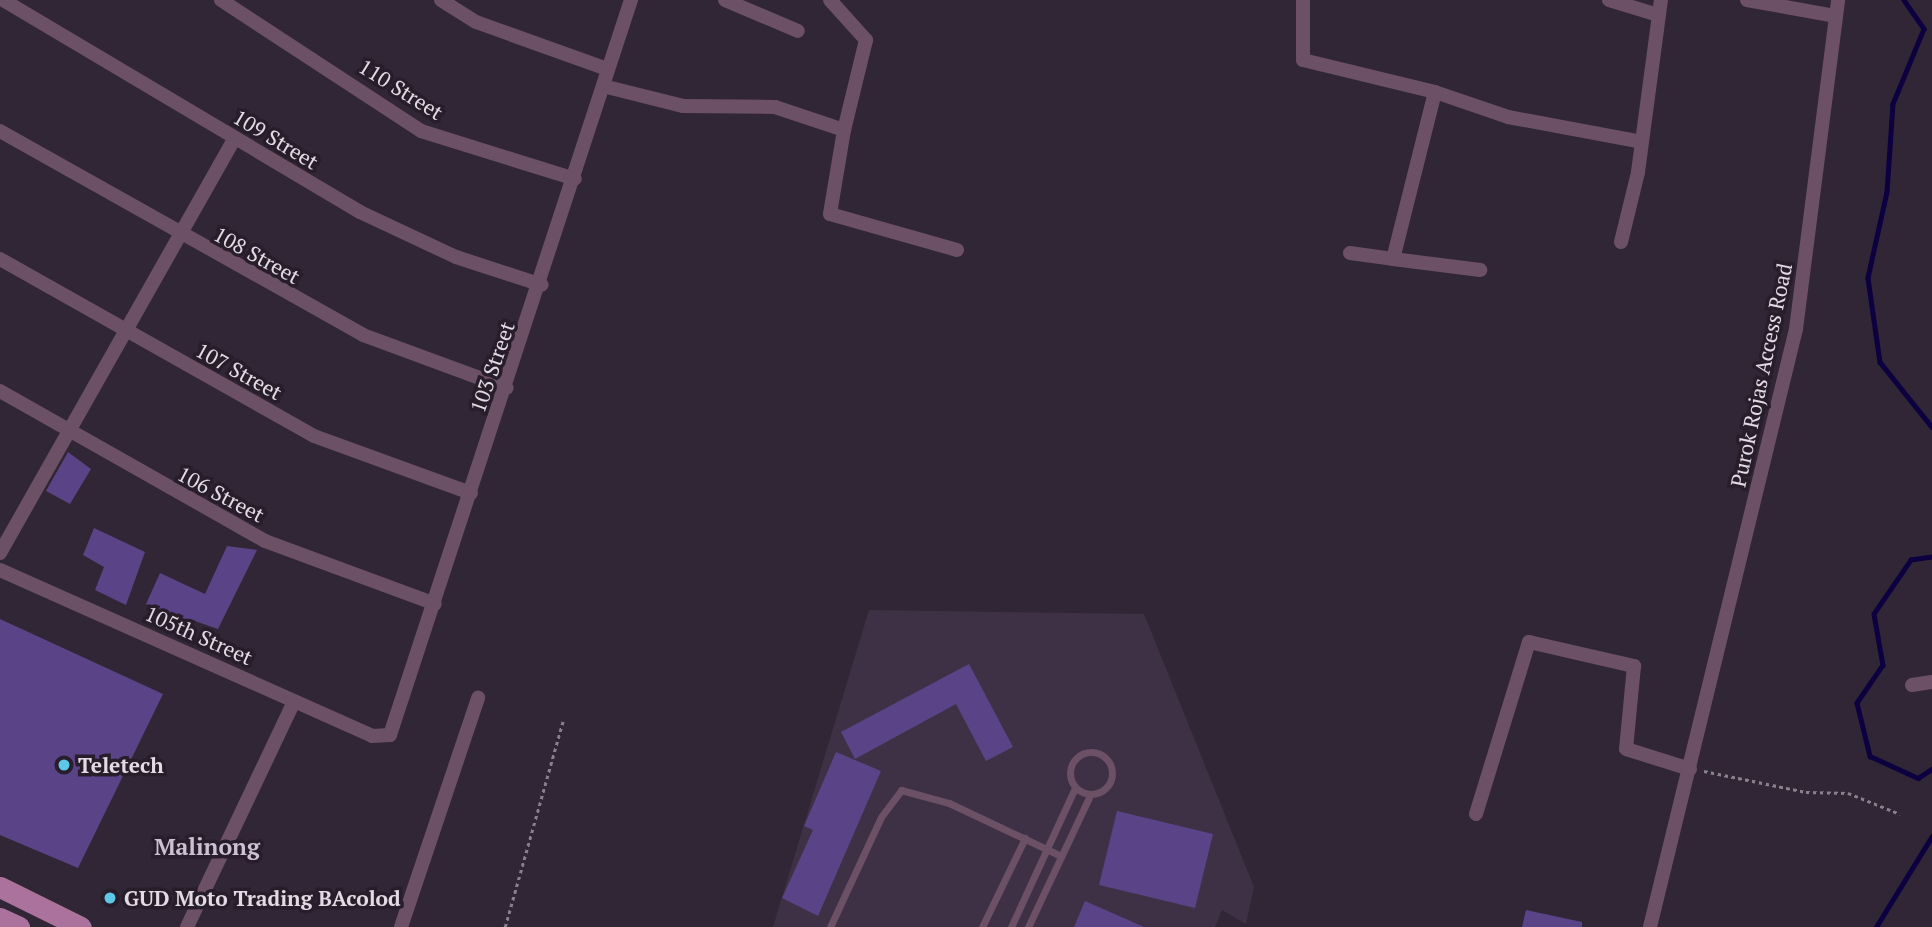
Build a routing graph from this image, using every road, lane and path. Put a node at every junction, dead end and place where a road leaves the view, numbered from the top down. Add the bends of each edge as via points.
1 (3, 0) edge
2 (221, 0) edge
3 (440, 0) edge
4 (631, 0) edge
5 (725, 0) edge
6 (830, 0) edge
7 (1303, 0) edge
8 (1609, 0) edge
9 (1661, 0) edge
10 (1747, 0) edge
11 (1838, 0) edge
12 (1658, 15) junction
13 (1835, 16) junction
14 (798, 30) dead end
15 (607, 69) junction
16 (603, 86) junction
17 (1435, 92) junction
18 (844, 130) junction
19 (0, 131) edge
20 (234, 139) junction
21 (1638, 141) junction
22 (576, 179) junction
23 (179, 236) junction
24 (1621, 242) dead end
25 (957, 250) dead end
26 (1350, 253) dead end
27 (0, 259) edge
28 (1393, 259) junction
29 (1480, 270) dead end
30 (542, 285) junction
31 (123, 331) junction
32 (507, 388) junction
33 (0, 391) edge
34 (66, 430) junction
35 (471, 493) junction
36 (0, 552) edge
37 (0, 570) edge
38 (435, 604) junction
39 (1932, 682) edge
40 (1912, 685) dead end
41 (478, 698) dead end
42 (295, 702) junction
43 (563, 720) dead end
44 (381, 737) joint
45 (1690, 769) junction
46 (1075, 788) junction
47 (1090, 795) junction
48 (1476, 814) dead end
49 (1900, 814) dead end
50 (1025, 838) junction
51 (1047, 849) junction
52 (1061, 856) junction
53 (0, 887) edge
54 (0, 918) edge
55 (19, 927) edge
56 (81, 927) edge
57 (187, 927) edge
58 (401, 927) edge
59 (505, 927) edge
60 (830, 927) edge
61 (982, 927) edge
62 (1011, 927) edge
63 (1028, 927) edge
64 (1650, 927) edge

1 - 20 street, 109 Street
2 - 22 street, 110 Street via 421,131
3 - 15 street via 476,22
4 - 15 street, 103 Street
5 - 14 street
6 - 18 street via 866,40
7 - 17 street via 1303,60
8 - 12 street
9 - 12 street
10 - 13 street
11 - 13 street, Purok Rojas Access Road
12 - 21 street
13 - 45 street, Purok Rojas Access Road via 1796,329
15 - 16 street, 103 Street
16 - 18 street via 673,105 775,107
16 - 22 street, 103 Street
17 - 21 street via 1507,117
17 - 28 street
18 - 25 street via 830,214
19 - 23 street, 108 Street
20 - 23 street
20 - 30 street, 109 Street via 422,243
21 - 24 street
22 - 30 street, 103 Street
23 - 31 street
23 - 32 street, 108 Street via 363,335
26 - 28 street
27 - 31 street, 107 Street
28 - 29 street
30 - 32 street, 103 Street
31 - 34 street
31 - 35 street, 107 Street via 314,436
32 - 35 street, 103 Street
33 - 34 street, 106 Street
34 - 36 street
34 - 38 street, 106 Street via 265,541
35 - 38 street, 103 Street
37 - 42 street, 105th Street
38 - 44 street, 103 Street via 396,727
39 - 40 street
41 - 58 street
42 - 44 street, 105th Street
42 - 57 street
43 - 59 path
45 - 48 street via 1626,749 1634,666 1529,642
45 - 49 path via 1785,789 1847,793
45 - 64 street, Purok Rojas Access Road
46 - 47 lane
46 - 47 lane via 1073,762 1096,752 1112,768 1110,784
46 - 51 lane
47 - 52 lane
50 - 51 lane
50 - 60 lane via 922,792 901,790 881,817
50 - 61 lane
51 - 52 lane
51 - 62 lane
52 - 63 lane
53 - 56 main road
54 - 55 main road

